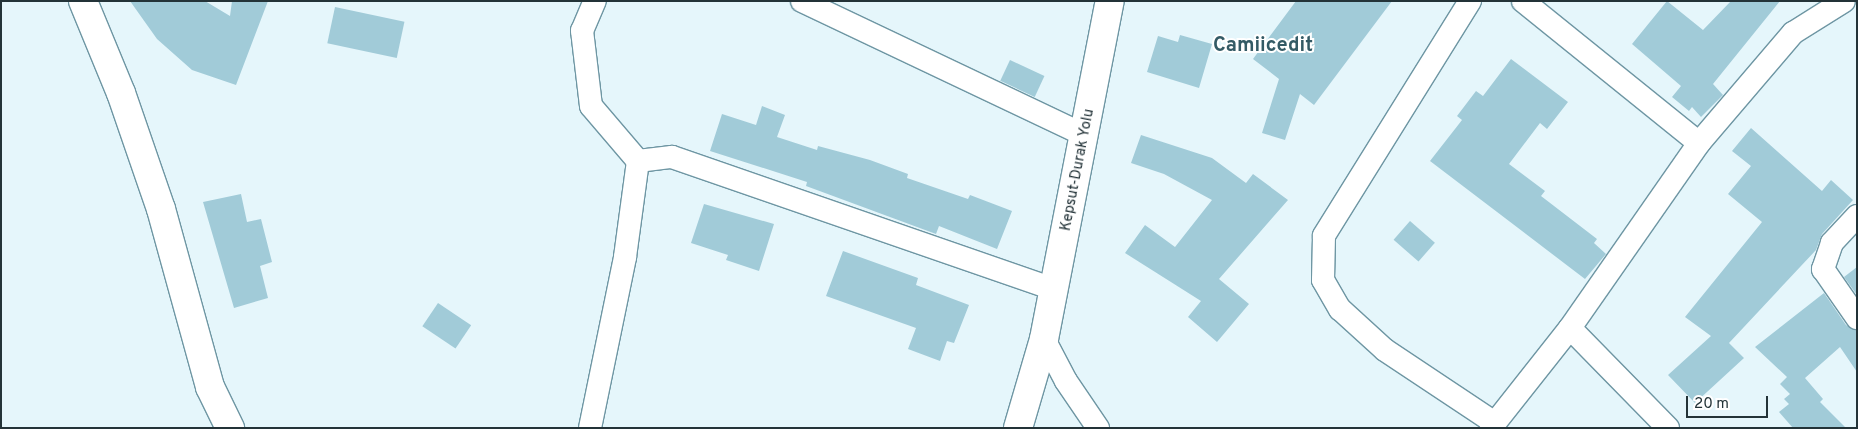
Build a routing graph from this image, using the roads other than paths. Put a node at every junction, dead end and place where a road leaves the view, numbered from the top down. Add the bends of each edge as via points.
1 (83, 1) edge
2 (596, 1) edge
3 (802, 1) edge
4 (1110, 1) edge
5 (1470, 1) edge
6 (1522, 1) edge
7 (1844, 1) edge
8 (1086, 136) junction
9 (1699, 143) junction
10 (638, 161) junction
11 (1857, 216) edge
12 (1054, 289) junction
13 (1857, 318) edge
14 (1570, 328) junction
15 (1044, 339) junction
16 (1493, 426) edge
17 (230, 428) edge
18 (590, 428) edge
19 (1001, 428) edge
20 (1018, 428) edge
21 (1098, 428) edge
22 (1668, 428) edge

1 - 17 main road via 124,102 161,209 210,387
2 - 10 street via 582,31 591,106
3 - 8 street
4 - 8 main road, Kepsut-Durak Yolu
5 - 16 street via 1324,236 1323,280 1340,309 1385,350
6 - 9 street
7 - 9 street via 1793,33
8 - 12 main road, Kepsut-Durak Yolu
9 - 14 street
10 - 12 street via 672,157
10 - 18 street via 625,257
11 - 13 street via 1832,243 1823,269
12 - 15 main road, Kepsut-Durak Yolu
14 - 16 street
14 - 22 street
15 - 19 main road, Kepsut-Durak Yolu
15 - 20 main road, Kepsut-Durak Yolu
15 - 21 street via 1066,381

